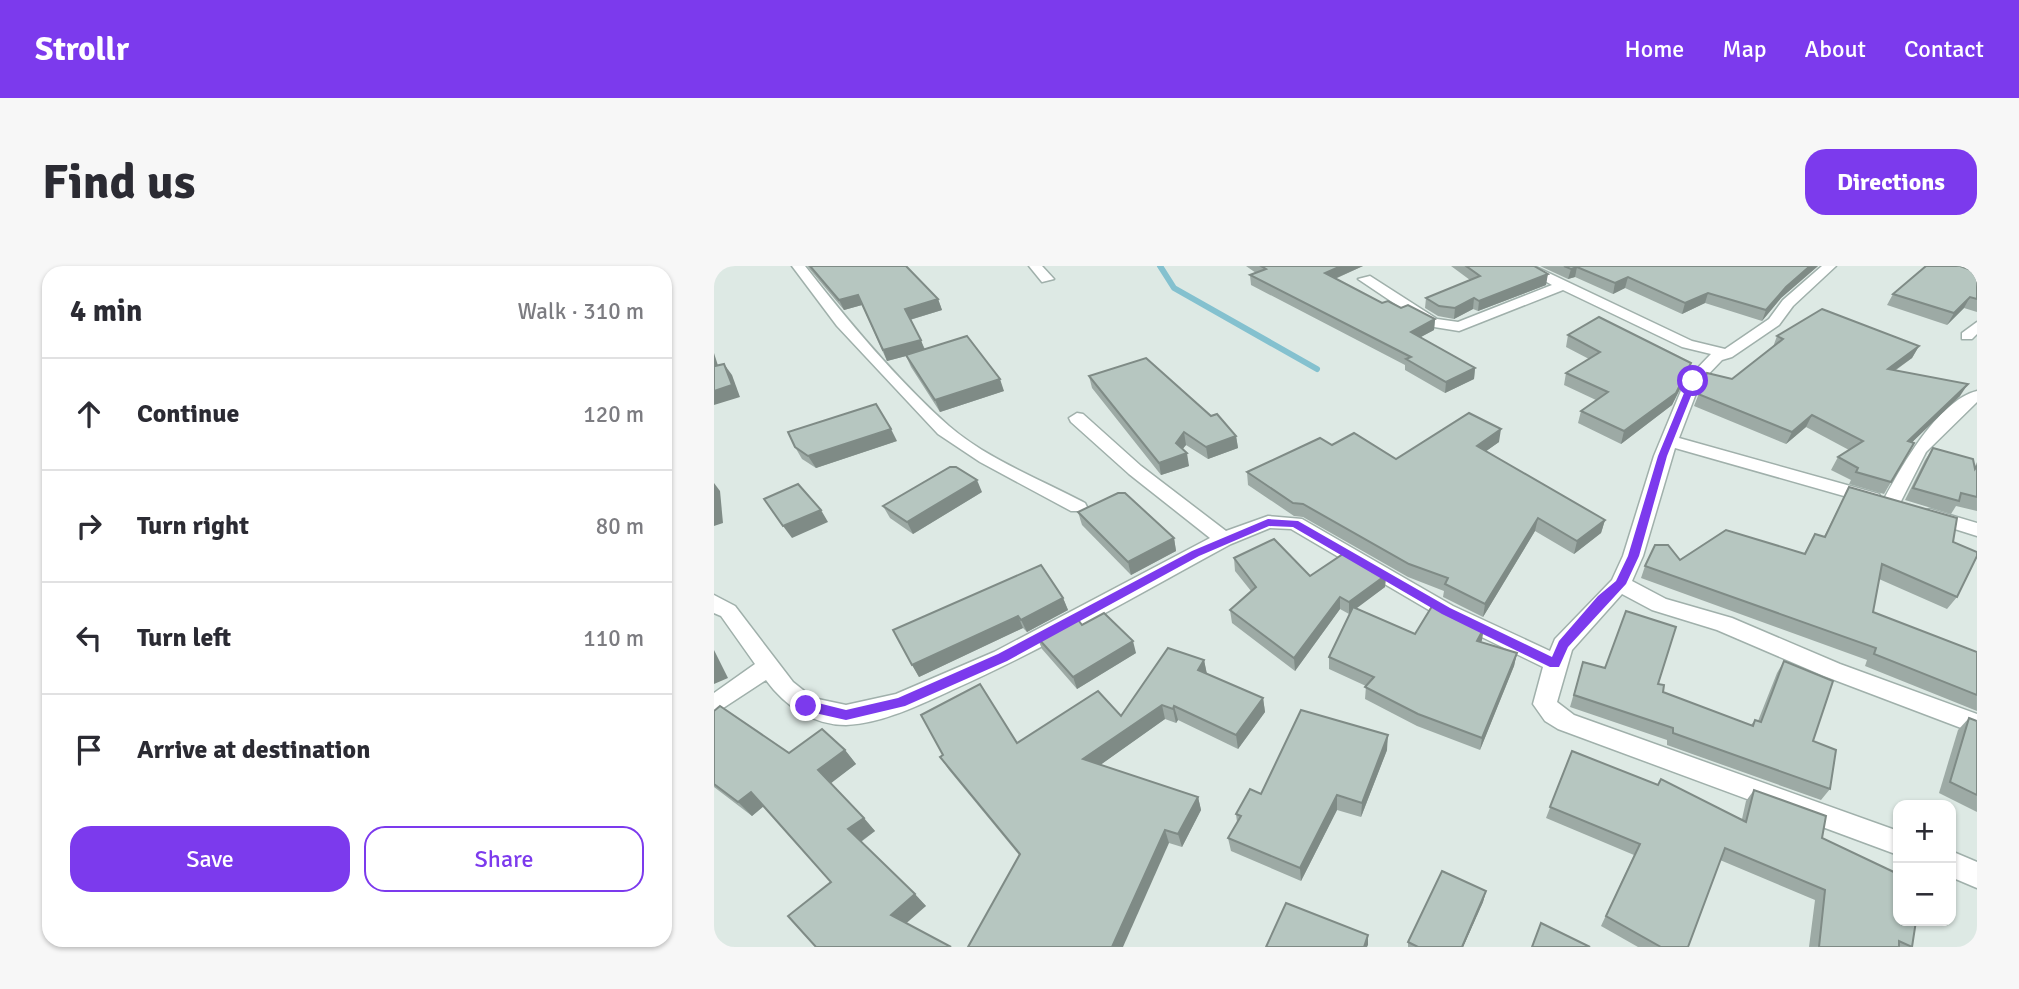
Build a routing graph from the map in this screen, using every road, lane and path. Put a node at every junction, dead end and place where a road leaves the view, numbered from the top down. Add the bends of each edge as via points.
1 (798, 266) edge
2 (1035, 266) edge
3 (1524, 266) edge
4 (1557, 266) edge
5 (1830, 266) edge
6 (1541, 273) junction
7 (1047, 279) dead end
8 (1366, 279) dead end
9 (1566, 284) junction
10 (1727, 354) junction
11 (1977, 396) edge
12 (1077, 418) dead end
13 (1669, 441) junction
14 (1891, 503) junction
15 (1077, 507) dead end
16 (1977, 530) edge
17 (1224, 539) junction
18 (1620, 584) junction
19 (714, 603) edge
20 (1555, 663) junction
21 (769, 666) junction
22 (714, 705) edge
23 (1977, 724) edge
24 (1893, 841) edge
25 (1956, 866) edge
26 (1977, 875) edge

1 - 15 street via 842,323 944,430
2 - 7 street
3 - 6 street
4 - 6 street
5 - 10 street via 1788,303 1774,322
6 - 9 street
8 - 9 street via 1443,327 1459,327
9 - 10 street via 1687,344
10 - 13 street via 1717,357 1693,381
11 - 14 street via 1919,450
12 - 17 street
13 - 14 street
13 - 18 street
14 - 16 street
17 - 20 street via 1268,522 1295,523 1446,611
17 - 21 street via 1002,658 900,702 846,715 806,706
18 - 20 street via 1563,645
18 - 23 street via 1660,605 1724,624
19 - 21 street via 728,611
20 - 24 street via 1545,704 1566,722
21 - 22 street
25 - 26 street

